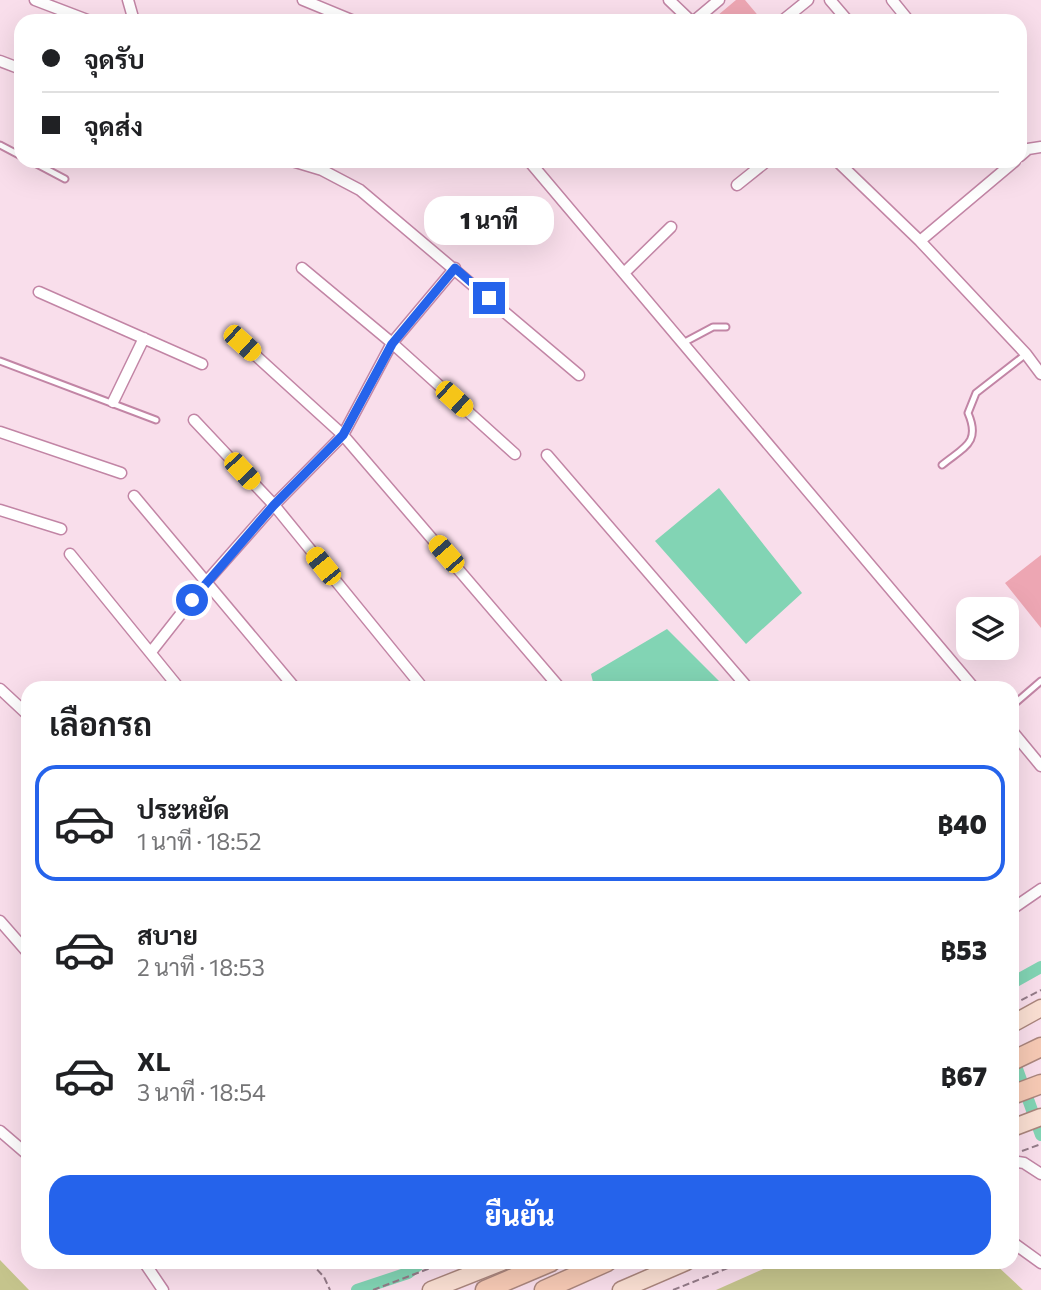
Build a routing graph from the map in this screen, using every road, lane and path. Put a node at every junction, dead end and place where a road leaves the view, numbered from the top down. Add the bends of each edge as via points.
1 (35, 0) edge
2 (303, 0) edge
3 (669, 0) edge
4 (719, 0) edge
5 (808, 0) edge
6 (830, 0) edge
7 (892, 0) edge
8 (62, 5) edge
9 (78, 14) edge
10 (337, 14) edge
11 (684, 14) edge
12 (701, 14) edge
13 (791, 14) edge
14 (842, 14) edge
15 (903, 14) edge
16 (44, 168) edge
17 (315, 168) edge
18 (535, 168) edge
19 (758, 168) edge
20 (844, 168) edge
21 (1007, 168) edge
22 (65, 179) dead end
23 (737, 185) dead end
24 (671, 227) dead end
25 (920, 241) junction
26 (302, 268) dead end
27 (455, 268) junction
28 (624, 273) junction
29 (38, 292) dead end
30 (726, 327) dead end
31 (144, 338) junction
32 (242, 343) dead end
33 (683, 343) junction
34 (392, 344) junction
35 (1026, 354) junction
36 (0, 361) edge
37 (202, 364) dead end
38 (1041, 374) edge
39 (579, 375) dead end
40 (113, 402) junction
41 (156, 420) dead end
42 (194, 421) dead end
43 (0, 432) edge
44 (343, 435) junction
45 (515, 454) dead end
46 (547, 455) dead end
47 (942, 465) dead end
48 (121, 473) dead end
49 (134, 496) dead end
50 (274, 505) junction
51 (0, 510) edge
52 (61, 530) dead end
53 (70, 554) dead end
54 (206, 582) junction
55 (151, 652) junction
56 (174, 681) edge
57 (289, 681) edge
58 (417, 681) edge
59 (554, 681) edge
60 (742, 681) edge
61 (968, 681) edge
62 (1041, 681) edge
63 (0, 689) edge
64 (1019, 700) edge
65 (21, 708) edge
66 (1019, 739) edge
67 (1041, 766) edge
68 (1041, 889) edge
69 (1019, 904) edge
70 (0, 921) edge
71 (21, 945) edge
72 (1041, 990) edge
73 (1019, 1001) edge
74 (1041, 1008) edge
75 (1019, 1020) edge
76 (1041, 1047) edge
77 (1019, 1058) edge
78 (1041, 1084) edge
79 (1019, 1093) edge
80 (0, 1130) edge
81 (1039, 1144) edge
82 (21, 1149) edge
83 (1020, 1152) dead end
84 (1019, 1162) edge
85 (1041, 1174) edge
86 (1019, 1247) edge
87 (1041, 1263) edge
88 (150, 1269) edge
89 (316, 1269) edge
90 (428, 1269) edge
91 (484, 1269) edge
92 (534, 1269) edge
93 (591, 1269) edge
94 (670, 1269) edge
95 (726, 1269) edge
96 (626, 1289) edge
97 (163, 1290) edge
98 (330, 1290) edge
99 (373, 1290) edge
100 (431, 1290) edge
101 (485, 1290) edge
102 (544, 1290) edge
103 (673, 1290) edge

1 - 8 street
2 - 10 street
3 - 11 street
4 - 12 street
5 - 13 street
6 - 14 street
7 - 15 street
8 - 9 street
16 - 22 lane
17 - 27 street via 360,190
18 - 28 street
19 - 23 street
20 - 25 street
21 - 25 street
24 - 28 street
25 - 35 street
26 - 34 street
27 - 34 street
27 - 39 street
28 - 33 street
29 - 31 street
30 - 33 lane via 713,327
31 - 37 street
31 - 40 street
32 - 44 street
33 - 61 street
34 - 44 street
34 - 45 street
35 - 38 street
35 - 47 lane via 976,393 968,413 975,432 972,439
36 - 40 lane
40 - 41 lane
42 - 50 street
43 - 48 street
44 - 50 street
44 - 59 street
46 - 60 street
49 - 54 street
50 - 54 street
50 - 58 street
51 - 52 street
53 - 55 street
54 - 55 street
54 - 57 street
55 - 56 street
62 - 64 lane
63 - 65 street
66 - 67 street
68 - 69 street
70 - 71 street
72 - 73 path
74 - 75 main road
76 - 77 highway
78 - 79 highway
80 - 82 street
81 - 83 path
84 - 85 street
86 - 87 street
88 - 97 street
89 - 98 path
90 - 99 path
91 - 100 main road
92 - 101 highway
93 - 102 highway
94 - 96 main road
95 - 103 path

